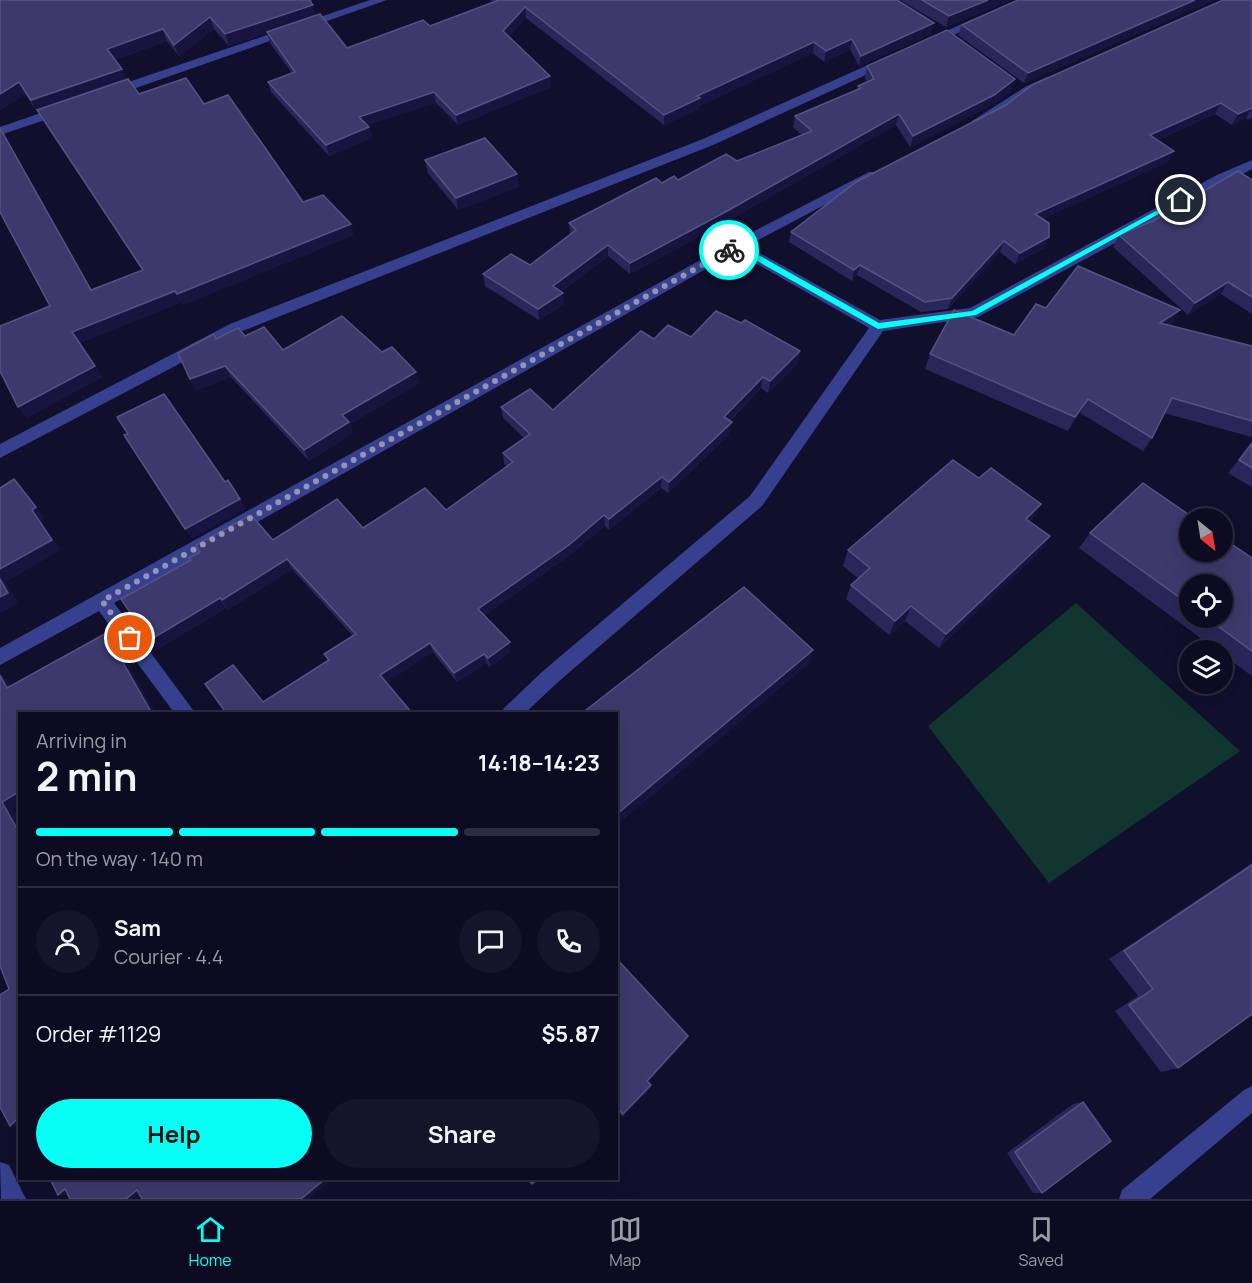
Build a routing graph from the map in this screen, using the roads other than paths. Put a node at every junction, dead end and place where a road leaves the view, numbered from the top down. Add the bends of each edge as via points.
1 (381, 0) edge
2 (1027, 0) edge
3 (1056, 77) edge
4 (100, 96) edge
5 (78, 104) edge
6 (964, 128) edge
7 (0, 131) edge
8 (1252, 164) edge
9 (892, 165) edge
10 (736, 246) junction
11 (878, 326) junction
12 (0, 452) edge
13 (102, 601) junction
14 (0, 657) edge
15 (185, 712) edge
16 (513, 712) edge
17 (1252, 1098) edge
18 (0, 1174) edge
19 (14, 1199) edge
20 (1131, 1199) edge

1 - 4 street
2 - 12 street via 708,142 235,328
3 - 6 street via 1019,88 996,111
5 - 7 street
8 - 11 street via 974,313
9 - 10 street
10 - 11 street
10 - 13 street
11 - 16 street via 756,501
13 - 14 street
13 - 15 street
17 - 20 street
18 - 19 street

